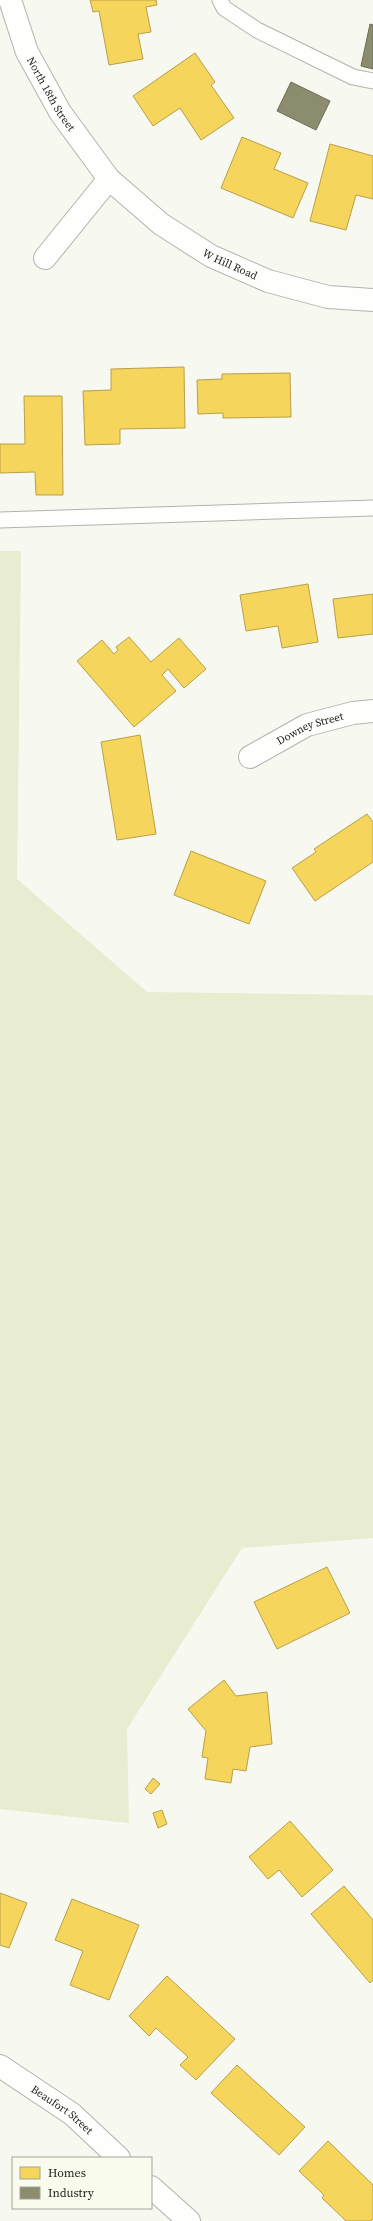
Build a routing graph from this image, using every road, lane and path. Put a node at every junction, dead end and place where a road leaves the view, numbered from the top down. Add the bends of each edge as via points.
1 (10, 0) edge
2 (220, 0) edge
3 (373, 81) edge
4 (109, 179) junction
5 (45, 258) dead end
6 (373, 300) edge
7 (373, 508) edge
8 (0, 520) edge
9 (373, 711) edge
10 (250, 757) dead end
11 (0, 2066) edge
12 (118, 2157) edge
13 (152, 2188) edge
14 (189, 2221) edge

1 - 4 street, North 18th Street via 27,52 60,112
2 - 3 lane via 224,8 257,30 353,77
4 - 5 street
4 - 6 street, W Hill Road via 161,224 211,256 268,281 328,297
7 - 8 lane
9 - 10 street, Downey Street via 353,713 307,725
11 - 12 street, Beaufort Street via 72,2114
13 - 14 street

